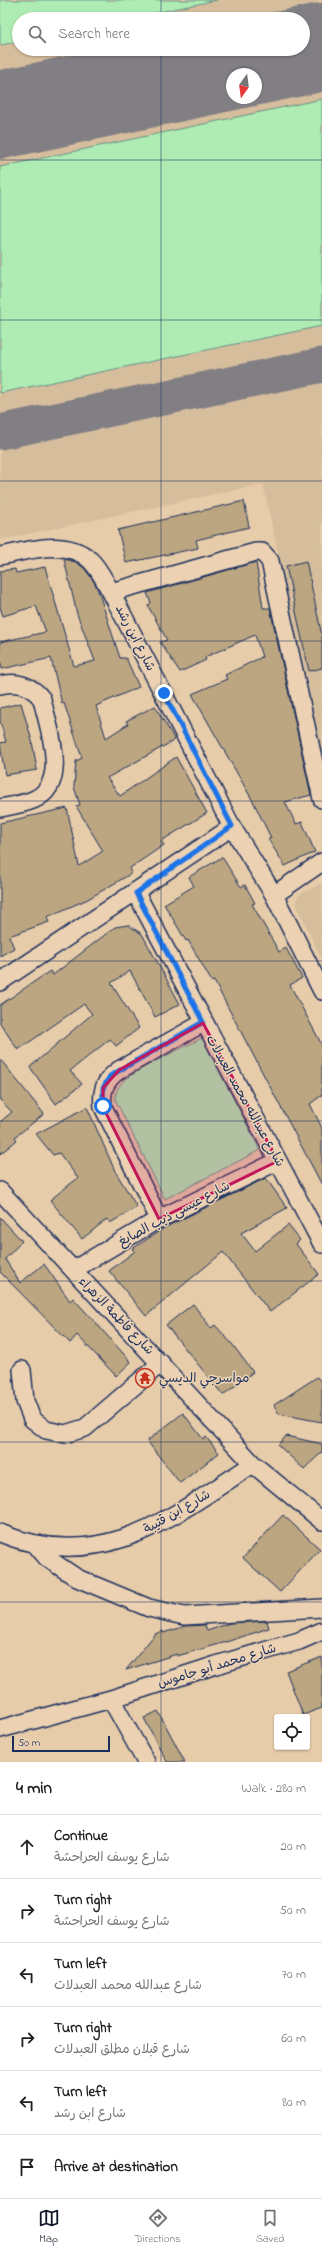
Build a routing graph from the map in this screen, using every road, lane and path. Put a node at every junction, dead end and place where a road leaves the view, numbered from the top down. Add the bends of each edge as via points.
1 (0, 556) edge
2 (111, 592) junction
3 (0, 685) edge
4 (322, 799) edge
5 (0, 808) edge
6 (232, 826) junction
7 (322, 862) edge
8 (136, 893) junction
9 (274, 895) junction
10 (0, 982) edge
11 (322, 991) edge
12 (203, 1022) junction
13 (278, 1161) junction
14 (0, 1191) edge
15 (159, 1219) junction
16 (322, 1244) edge
17 (73, 1270) junction
18 (161, 1363) junction
19 (22, 1370) dead end
20 (253, 1464) junction
21 (322, 1521) edge
22 (0, 1533) edge
23 (36, 1544) junction
24 (322, 1608) edge
25 (322, 1631) edge
26 (110, 1699) junction
27 (0, 1728) edge
28 (146, 1762) edge

1 - 2 street, شارع ابن رشد via 60,547 76,552 90,560
2 - 4 street via 256,552 267,556 279,596
2 - 6 street, شارع ابن رشد
3 - 5 street via 22,685 37,692 42,699 56,771 49,788 42,795 33,800
6 - 8 street
6 - 9 street, شارع ابن رشد
7 - 9 street
8 - 10 street
8 - 12 street, شارع عبدالله محمد العبدلات
9 - 11 street, شارع ابن رشد
12 - 13 street, شارع عبدالله محمد العبدلات
12 - 15 street via 119,1070 110,1076 103,1088 103,1106
13 - 15 street, شارع عيسى ذيب الصايغ
13 - 16 street, شارع عبدالله محمد العبدلات
14 - 17 street, شارع فاطمة الزهراء
15 - 17 street, شارع عيسى ذيب الصايغ
17 - 18 street, شارع فاطمة الزهراء
18 - 19 street via 86,1428 65,1434 46,1430 32,1419 24,1401
18 - 20 street, شارع فاطمة الزهراء
20 - 21 street, شارع فاطمة الزهراء
20 - 23 street, شارع ابن قتيبة via 172,1518 129,1538 79,1547
22 - 23 street, شارع ابن قتيبة
23 - 24 street via 47,1558 62,1569 149,1608 170,1614 184,1616
25 - 26 street, شارع محمد أبو جاموس via 299,1642
26 - 27 street, شارع محمد أبو جاموس
26 - 28 street

